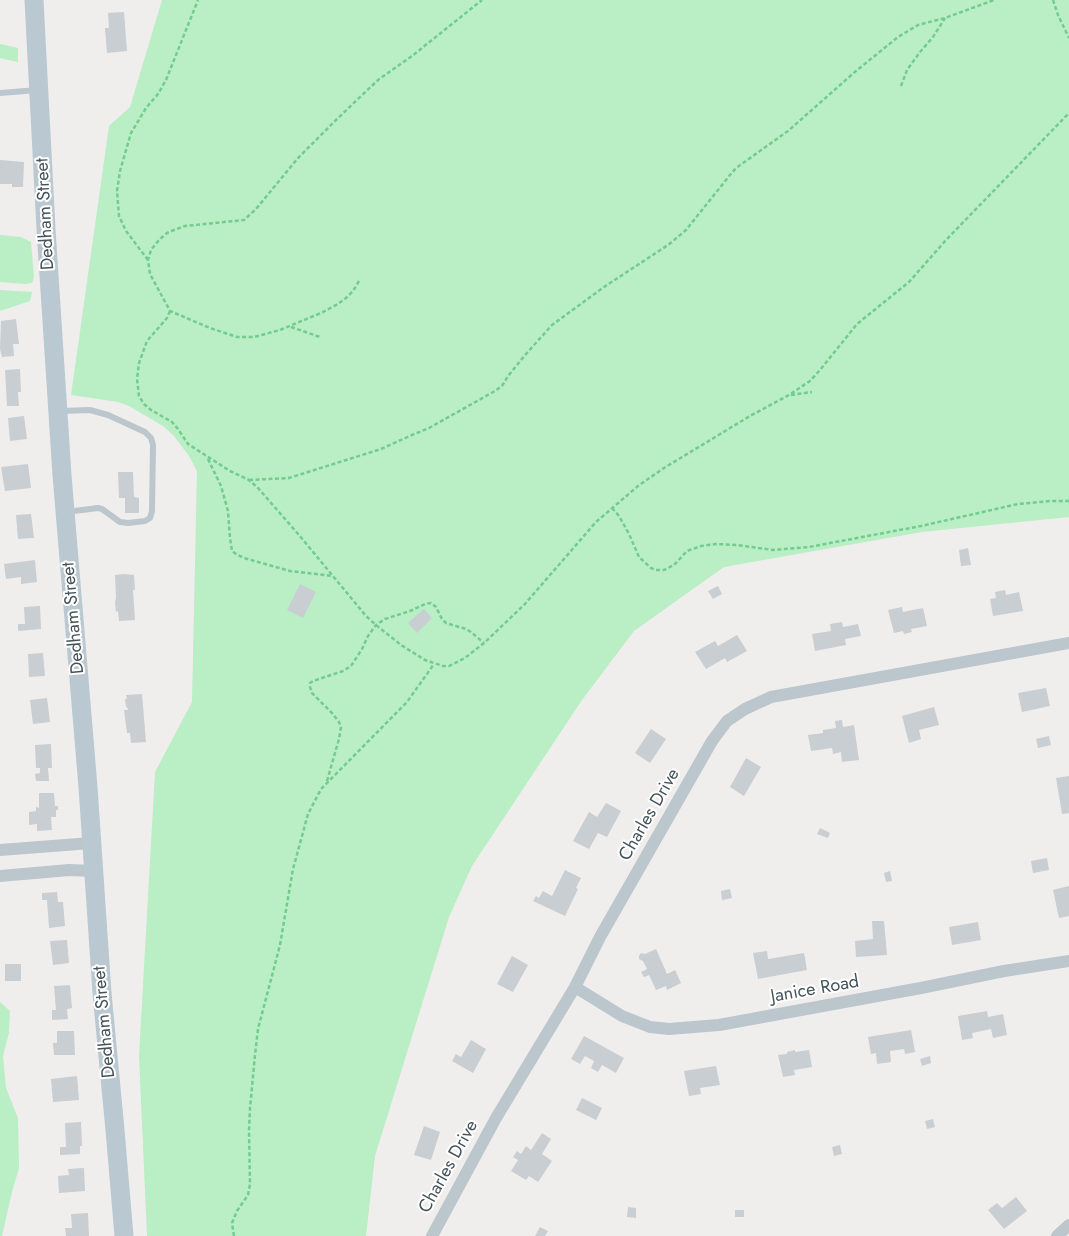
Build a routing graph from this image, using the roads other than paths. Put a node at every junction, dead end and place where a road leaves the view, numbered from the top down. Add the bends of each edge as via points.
1 (34, 0) edge
2 (39, 90) junction
3 (0, 93) edge
4 (58, 411) junction
5 (65, 512) junction
6 (1069, 643) edge
7 (92, 843) junction
8 (0, 850) edge
9 (93, 871) junction
10 (0, 876) edge
11 (1069, 961) edge
12 (575, 987) junction
13 (1069, 1225) edge
14 (124, 1236) edge
15 (432, 1236) edge
16 (1057, 1236) edge

1 - 2 main road, Dedham Street
2 - 3 lane
2 - 4 main road, Dedham Street
4 - 5 main road, Dedham Street
4 - 5 lane via 90,410 108,415 146,432 153,445 150,518 128,523 120,522 98,508
5 - 7 main road, Dedham Street
6 - 12 street, Charles Drive via 771,697 727,721 712,741 600,937
7 - 8 street
7 - 9 main road, Dedham Street
9 - 10 street
9 - 14 main road, Dedham Street
11 - 12 street, Janice Road via 1004,970 719,1025 669,1029 650,1027 622,1016
12 - 15 street, Charles Drive via 496,1118
13 - 16 street

